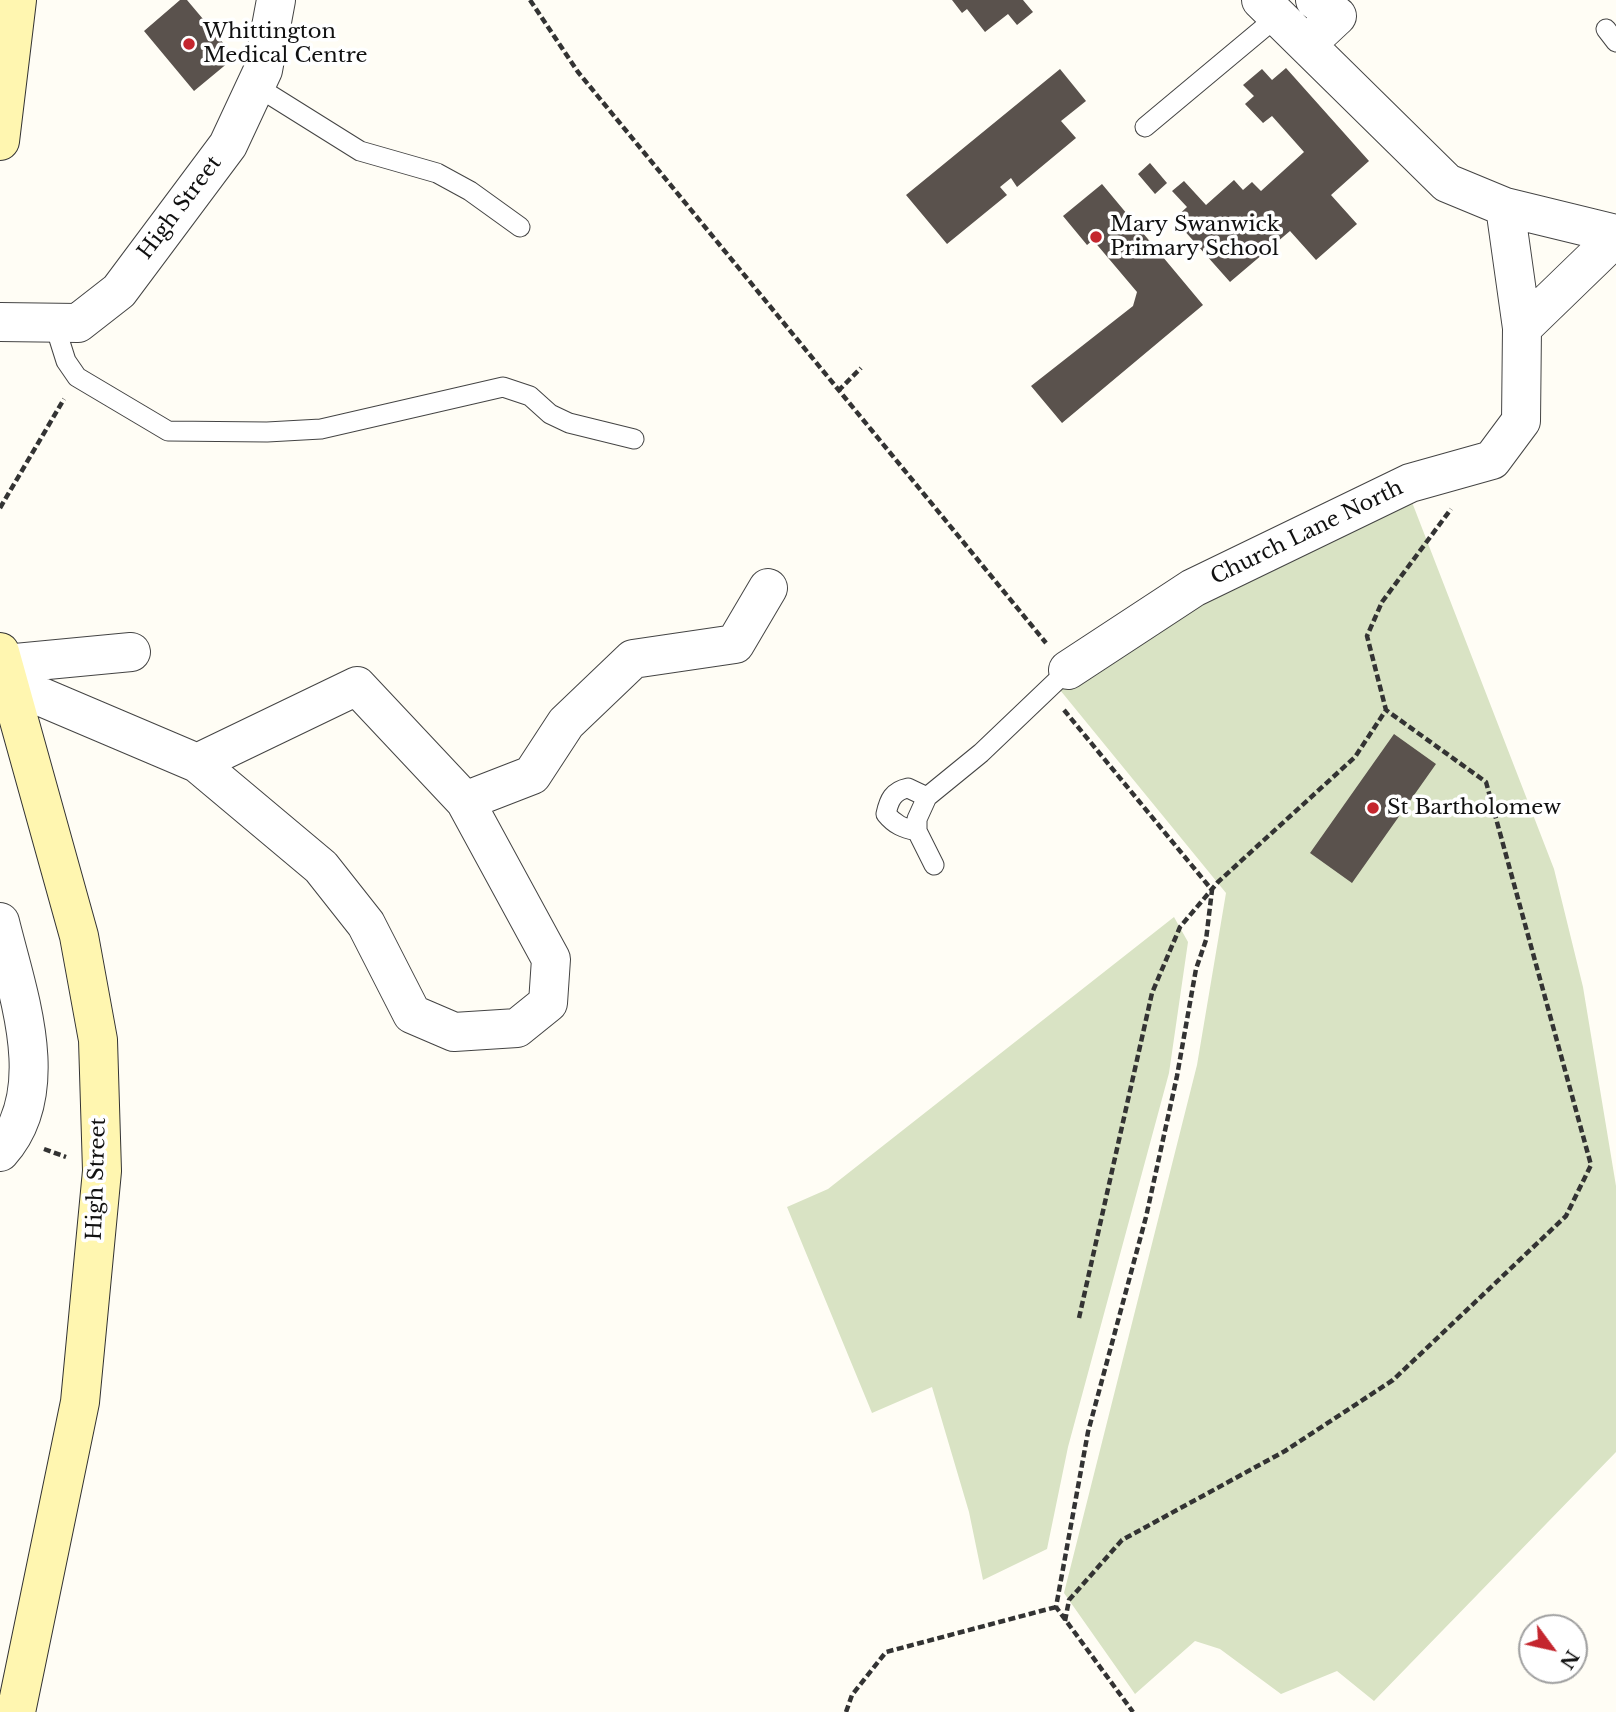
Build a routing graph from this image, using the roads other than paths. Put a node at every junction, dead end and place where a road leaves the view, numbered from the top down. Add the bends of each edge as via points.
1 (17, 0) edge
2 (276, 0) edge
3 (1315, 0) edge
4 (1269, 8) edge
5 (1307, 44) junction
6 (256, 86) junction
7 (1145, 127) dead end
8 (0, 141) edge
9 (1505, 207) junction
10 (520, 228) dead end
11 (1616, 235) edge
12 (0, 322) edge
13 (54, 323) junction
14 (1522, 328) junction
15 (634, 439) dead end
16 (768, 588) dead end
17 (131, 652) dead end
18 (5, 667) edge
19 (1057, 679) joint
20 (197, 763) junction
21 (927, 797) junction
22 (465, 801) junction
23 (917, 831) junction
24 (934, 865) dead end
25 (0, 922) edge
26 (8, 1143) edge
27 (16, 1712) edge

1 - 8 main road
2 - 6 street, High Street
3 - 5 street via 1337,16
4 - 5 street
4 - 7 lane
5 - 9 street via 1447,183
6 - 10 lane via 360,151 437,173
6 - 13 street, High Street via 228,145 119,291 78,323
9 - 11 street
9 - 14 street
11 - 14 street
12 - 13 street, High Street
13 - 15 lane via 66,361 77,377 168,431 321,429 503,387 530,396 569,423
14 - 19 street, Church Lane North via 1521,421 1492,460 1410,483 1193,588
16 - 22 street via 735,644 633,659 566,723 532,775
17 - 18 street
18 - 20 street
18 - 27 main road, High Street via 84,962 98,1040 102,1171 80,1402
19 - 21 lane, Church Lane North via 981,753
20 - 22 street via 357,686
20 - 22 street via 321,867 366,924 412,1014 454,1032 516,1028 548,1003 551,960
21 - 23 lane
21 - 23 lane via 908,788 894,794 888,803 886,814 892,821
23 - 24 lane
25 - 26 street via 23,1015 29,1079

